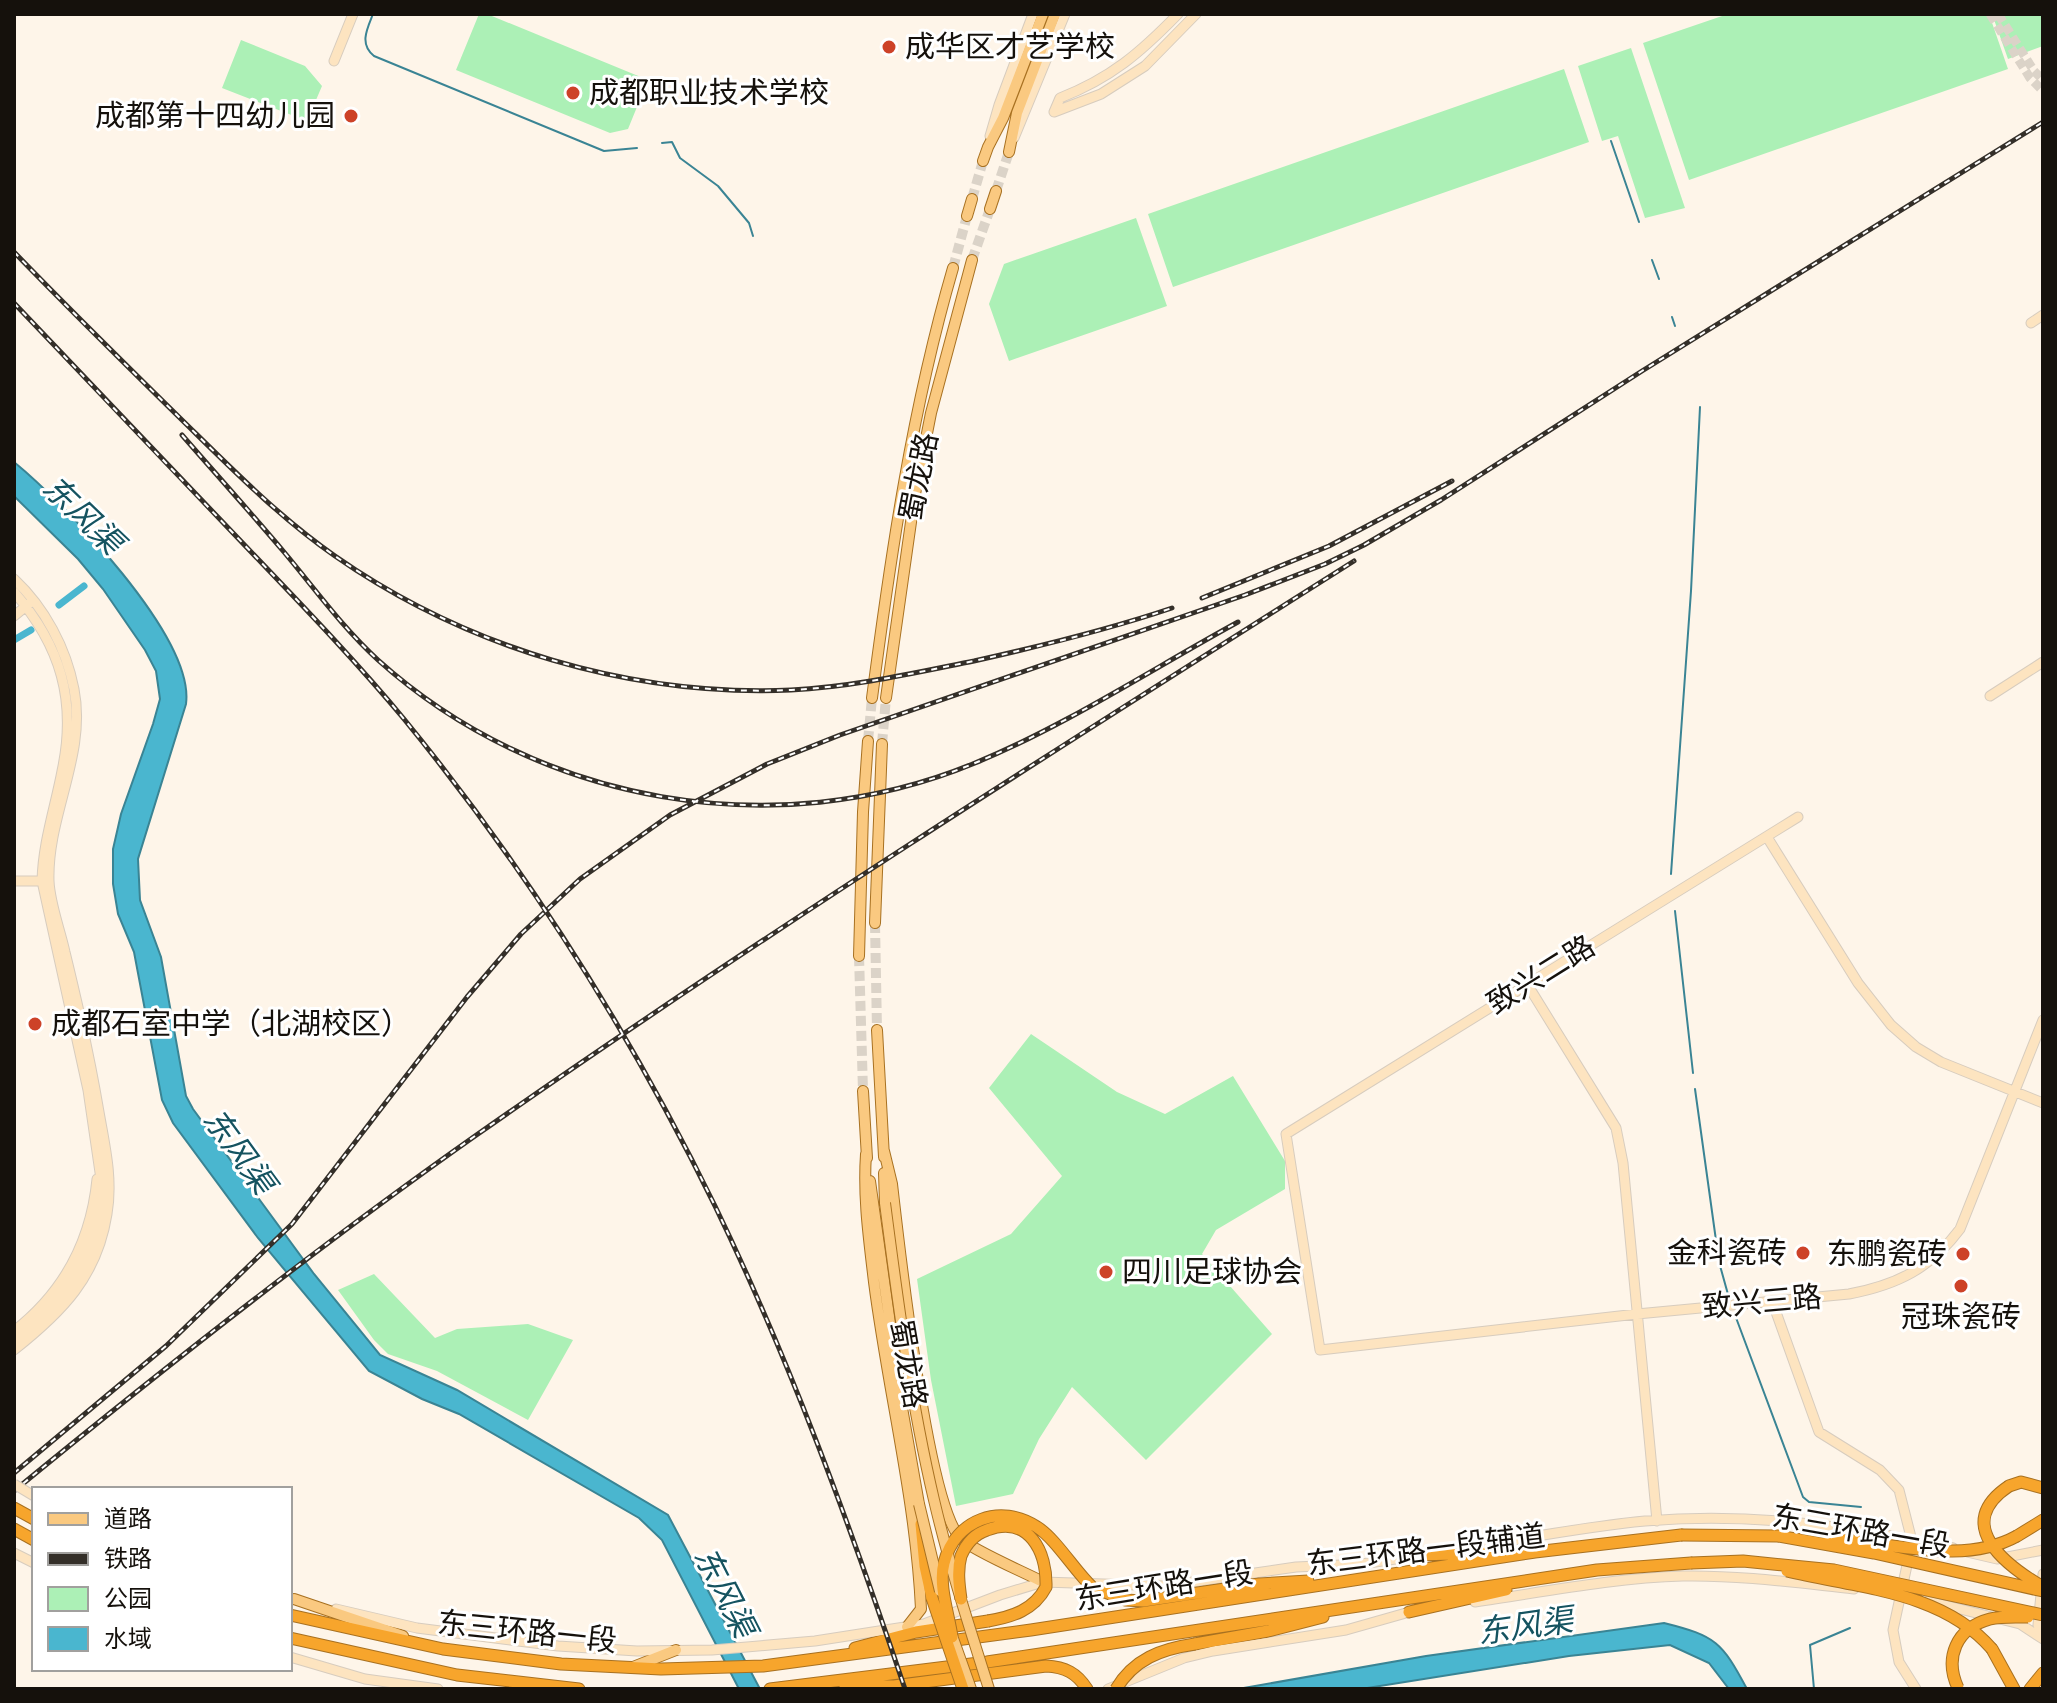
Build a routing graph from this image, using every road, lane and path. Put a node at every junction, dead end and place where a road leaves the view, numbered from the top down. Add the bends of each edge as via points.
1 (353, 14) edge
2 (1033, 14) edge
3 (1043, 14) edge
4 (1055, 14) edge
5 (1065, 14) edge
6 (1178, 14) edge
7 (1196, 14) edge
8 (334, 61) dead end
9 (1011, 146) joint
10 (988, 147) junction
11 (983, 161) tunnel mouth
12 (996, 191) tunnel mouth
13 (972, 199) tunnel mouth
14 (990, 209) tunnel mouth
15 (967, 216) tunnel mouth
16 (972, 260) tunnel mouth
17 (953, 268) tunnel mouth
18 (2043, 315) edge
19 (2031, 323) dead end
20 (14, 579) edge
21 (14, 592) edge
22 (30, 603) junction
23 (14, 616) edge
24 (2043, 662) edge
25 (1990, 696) dead end
26 (872, 698) tunnel mouth
27 (886, 698) tunnel mouth
28 (868, 741) tunnel mouth
29 (882, 744) tunnel mouth
30 (1798, 817) dead end
31 (1767, 837) junction
32 (14, 881) edge
33 (46, 881) junction
34 (875, 923) tunnel mouth
35 (859, 956) tunnel mouth
36 (1527, 984) junction
37 (2043, 1020) edge
38 (877, 1030) tunnel mouth
39 (863, 1091) tunnel mouth
40 (2014, 1092) junction
41 (2043, 1103) edge
42 (884, 1151) junction
43 (866, 1154) junction
44 (103, 1156) junction
45 (1772, 1301) junction
46 (1637, 1314) junction
47 (14, 1331) edge
48 (14, 1340) edge
49 (14, 1350) edge
50 (1320, 1350) joint
51 (14, 1484) edge
52 (2043, 1488) edge
53 (32, 1495) edge
54 (919, 1504) junction
55 (14, 1508) edge
56 (32, 1518) edge
57 (2043, 1520) edge
58 (1657, 1521) junction
59 (1778, 1536) junction
60 (1912, 1539) junction
61 (2043, 1550) edge
62 (1535, 1552) junction
63 (14, 1553) edge
64 (1417, 1555) junction
65 (1743, 1561) junction
66 (32, 1562) edge
67 (1597, 1570) junction
68 (2043, 1574) edge
69 (1376, 1578) junction
70 (1043, 1582) junction
71 (2043, 1589) edge
72 (1901, 1595) junction
73 (292, 1598) edge
74 (961, 1599) junction
75 (1383, 1602) junction
76 (1409, 1612) junction
77 (292, 1616) edge
78 (2043, 1616) edge
79 (907, 1627) junction
80 (952, 1637) junction
81 (2043, 1638) edge
82 (292, 1639) edge
83 (443, 1649) junction
84 (676, 1650) junction
85 (292, 1658) edge
86 (801, 1662) junction
87 (632, 1668) junction
88 (2043, 1673) edge
89 (365, 1684) edge
90 (804, 1685) junction
91 (385, 1686) edge
92 (438, 1689) edge
93 (579, 1689) edge
94 (770, 1689) edge
95 (776, 1689) edge
96 (963, 1689) edge
97 (971, 1689) edge
98 (989, 1689) edge
99 (1087, 1689) edge
100 (1108, 1689) edge
101 (1116, 1689) edge
102 (1916, 1689) edge
103 (1959, 1689) edge
104 (2014, 1689) edge
105 (2030, 1689) edge

1 - 8 street
2 - 10 street
3 - 10 main road
4 - 9 main road via 1017,113
5 - 9 street
6 - 7 street via 1130,61 1060,98 1054,112 1101,94 1145,66
10 - 11 main road
12 - 14 main road
13 - 15 main road
16 - 27 main road, 蜀龙路 via 915,494
17 - 26 main road, 蜀龙路 via 902,491
18 - 19 street
20 - 22 street
21 - 22 street
22 - 23 street
22 - 33 street via 67,696 67,744 43,856
24 - 25 street
28 - 35 main road
29 - 34 main road
30 - 31 street, 致兴二路
31 - 36 street, 致兴二路
31 - 40 street via 1858,983 1891,1025 1941,1062
32 - 33 street
33 - 44 street via 95,1089
36 - 46 street via 1616,1128
36 - 50 street, 致兴二路 via 1286,1134
37 - 40 street, 致兴三路
38 - 42 main road, 蜀龙路
39 - 43 main road, 蜀龙路
40 - 41 street
40 - 45 street, 致兴三路 via 1960,1229 1944,1251 1881,1288
42 - 70 main road via 943,1500 963,1540
42 - 74 main road, 蜀龙路, bridge via 898,1306 922,1444
43 - 54 main road, 蜀龙路
43 - 79 main road via 865,1208 877,1311 918,1550 921,1609
44 - 47 street via 80,1251 55,1290
44 - 48 street via 103,1193 93,1240 79,1271 54,1307
44 - 49 street via 110,1189 107,1216 87,1274 61,1309
45 - 46 street, 致兴三路
45 - 60 street via 1819,1432 1880,1470 1899,1490
46 - 50 street, 致兴三路
46 - 58 street
51 - 53 street, bridge
52 - 71 highway, bridge via 2021,1482 1999,1492 1989,1503 1984,1528 1998,1556
54 - 80 main road, 蜀龙路, bridge
54 - 96 highway, bridge via 932,1598
55 - 56 highway
57 - 59 highway, bridge via 2017,1536 1968,1551
58 - 60 street, 东三环路一段辅道 via 1770,1520
58 - 64 street, 东三环路一段辅道
59 - 62 highway, 东三环路一段, bridge via 1681,1535
59 - 71 highway, 东三环路一段, bridge
60 - 61 street, 东三环路一段辅道 via 1997,1559
60 - 72 street
62 - 64 highway
62 - 69 highway, 东三环路一段
63 - 66 street
64 - 70 street, 东三环路一段辅道 via 1165,1586
65 - 67 highway, 东三环路一段, bridge
65 - 78 highway, 东三环路一段, bridge via 1834,1570
65 - 104 highway, bridge via 1929,1604 1978,1633
67 - 75 highway, 东三环路一段
67 - 76 highway
68 - 81 street via 2038,1625
69 - 80 highway, bridge via 1259,1584 1125,1600 1092,1587 1041,1529 1010,1515 993,1515 962,1530 944,1563
69 - 86 highway, 东三环路一段
70 - 79 street, 东三环路一段辅道
72 - 76 street, 东三环路一段辅道 via 1680,1576
72 - 81 street, 东三环路一段辅道 via 2020,1624
72 - 102 street via 1895,1647
73 - 83 main road
73 - 84 street, 东三环路一段辅道 via 417,1628 558,1646
74 - 86 highway, bridge via 961,1555 978,1534 1005,1526 1027,1534 1043,1556 1046,1587 1032,1606 1017,1614 916,1632
74 - 98 main road, 蜀龙路, bridge
75 - 90 highway, 东三环路一段
75 - 101 highway, bridge via 1158,1651 1132,1668
76 - 100 street, 东三环路一段辅道 via 1346,1630 1184,1658
77 - 83 highway, 东三环路一段
78 - 103 highway, bridge via 1989,1619 1963,1636 1950,1663
79 - 84 street, 东三环路一段辅道 via 815,1641
80 - 97 main road, 蜀龙路, bridge
82 - 93 highway, 东三环路一段 via 457,1675
83 - 87 highway, 东三环路一段
84 - 87 main road
85 - 89 street
86 - 87 highway, 东三环路一段
88 - 105 highway
89 - 91 street
90 - 95 highway, 东三环路一段
90 - 99 highway via 894,1686 1059,1666
91 - 92 street
94 - 95 highway, 东三环路一段

